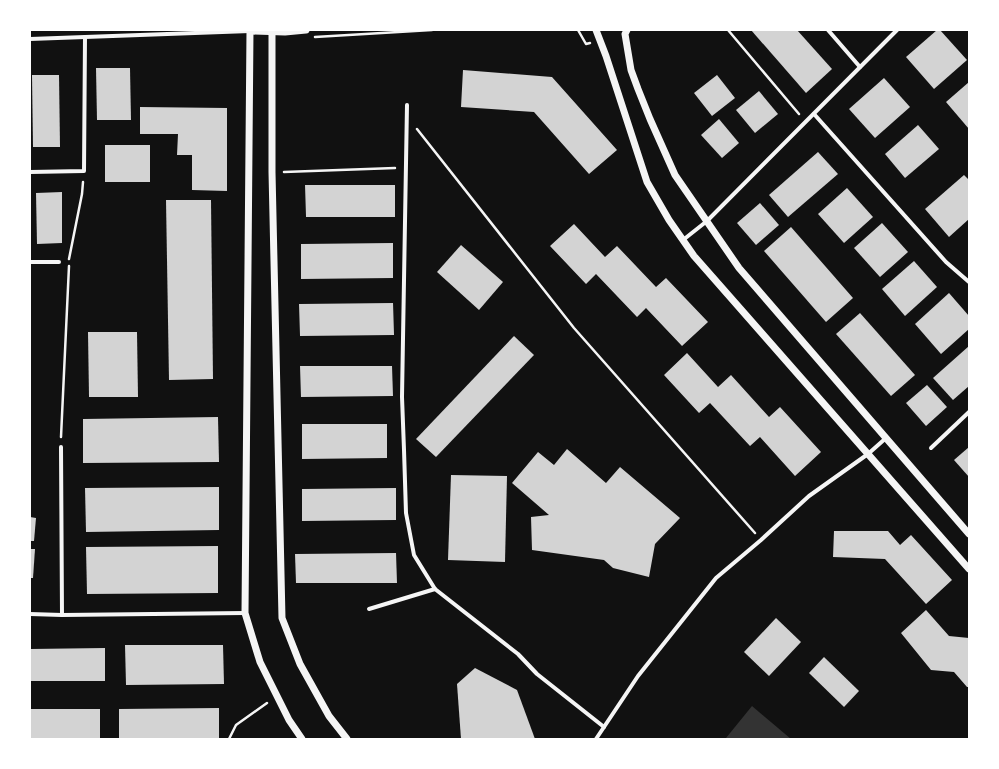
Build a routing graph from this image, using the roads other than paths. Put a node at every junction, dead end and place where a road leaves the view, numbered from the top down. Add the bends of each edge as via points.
1 (250, 30) edge
2 (306, 30) edge
3 (596, 30) edge
4 (627, 30) edge
5 (828, 30) edge
6 (897, 30) edge
7 (272, 31) edge
8 (85, 37) junction
9 (30, 39) edge
10 (860, 67) junction
11 (407, 105) dead end
12 (814, 114) junction
13 (30, 172) edge
14 (707, 222) junction
15 (683, 240) junction
16 (30, 262) edge
17 (59, 262) dead end
18 (969, 282) edge
19 (969, 412) edge
20 (886, 438) junction
21 (61, 447) road end
22 (931, 448) dead end
23 (868, 454) junction
24 (969, 534) edge
25 (969, 569) edge
26 (435, 589) junction
27 (369, 609) dead end
28 (245, 613) junction
29 (30, 614) edge
30 (62, 615) junction
31 (604, 727) junction
32 (302, 739) edge
33 (347, 739) edge
34 (596, 739) edge

1 - 7 street
1 - 8 street
1 - 28 street
2 - 7 street
3 - 15 street via 647,182
4 - 14 street via 631,70 650,119 675,175
5 - 10 street
6 - 10 street
7 - 33 street via 272,172 282,618 300,664 329,716
8 - 9 street
8 - 13 street via 84,171
10 - 12 street
11 - 26 street via 402,397 406,513 414,555
12 - 14 street
12 - 18 street via 946,262
14 - 15 street
14 - 20 street via 739,268
15 - 23 street via 694,256
16 - 17 street
19 - 22 street
20 - 23 street
20 - 24 street
21 - 30 street
23 - 25 street
23 - 31 street via 809,496 716,578 638,676
26 - 27 street
26 - 31 street via 518,654 537,674
28 - 30 street
28 - 32 street via 260,662 289,720
29 - 30 street
31 - 34 street

